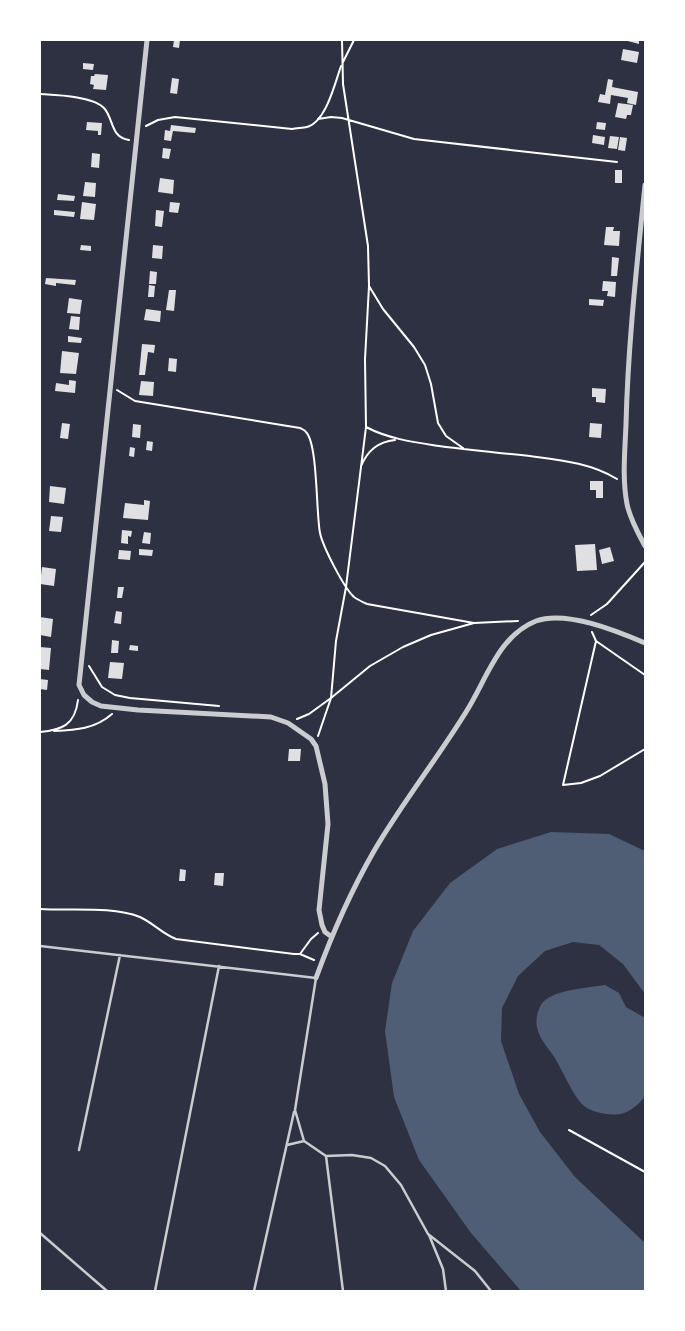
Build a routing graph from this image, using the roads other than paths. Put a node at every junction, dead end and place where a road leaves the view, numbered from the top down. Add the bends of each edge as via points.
1 (146, 40) edge
2 (645, 184) edge
3 (645, 546) edge
4 (645, 642) edge
5 (332, 937) junction
6 (40, 946) edge
7 (120, 955) junction
8 (219, 966) junction
9 (316, 978) junction
10 (295, 1110) junction
11 (304, 1141) junction
12 (287, 1145) junction
13 (78, 1150) dead end
14 (326, 1156) junction
15 (40, 1233) edge
16 (428, 1234) junction
17 (107, 1291) edge
18 (155, 1291) edge
19 (254, 1291) edge
20 (343, 1291) edge
21 (446, 1291) edge
22 (491, 1291) edge

1 - 5 street via 79,686 84,695 101,706 272,717 288,723 311,739 316,746 325,784 328,824 319,910 325,932
2 - 3 street via 628,369 624,483 627,507
4 - 5 street via 583,621 538,620 521,628 500,653 467,711 374,852
5 - 9 street
6 - 7 lane
7 - 8 lane
7 - 13 lane
8 - 9 lane
8 - 18 lane
9 - 10 lane
10 - 11 lane
10 - 12 lane
11 - 12 lane
11 - 14 lane
12 - 19 lane
14 - 16 lane via 371,1158 386,1166 401,1185
14 - 20 lane
15 - 17 lane
16 - 21 lane via 442,1269
16 - 22 lane via 476,1272

